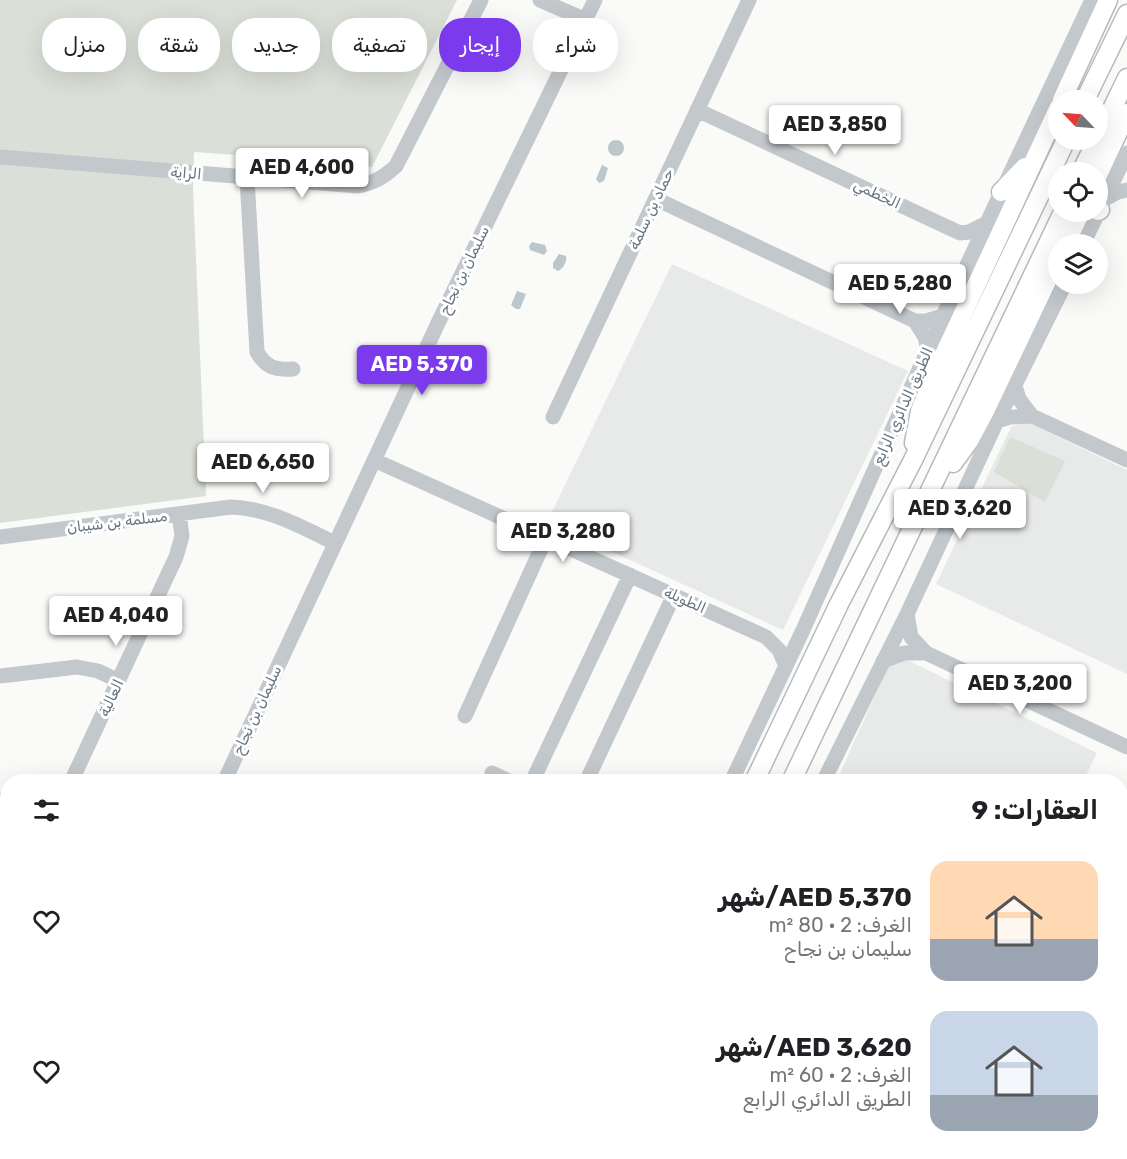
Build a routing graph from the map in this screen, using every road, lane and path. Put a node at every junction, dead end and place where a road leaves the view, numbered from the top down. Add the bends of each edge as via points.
1 (481, 0) edge
2 (540, 0) edge
3 (595, 0) edge
4 (749, 0) edge
5 (1092, 0) edge
6 (1108, 0) edge
7 (1127, 14) edge
8 (580, 18) edge
9 (586, 18) edge
10 (560, 72) edge
11 (1127, 78) edge
12 (1067, 90) edge
13 (1090, 90) edge
14 (697, 110) junction
15 (1127, 113) edge
16 (1108, 118) edge
17 (1048, 130) edge
18 (1061, 150) edge
19 (1037, 155) junction
20 (0, 158) edge
21 (1104, 162) edge
22 (1125, 164) edge
23 (247, 178) junction
24 (1127, 190) edge
25 (1001, 192) junction
26 (1108, 194) edge
27 (656, 199) junction
28 (1108, 201) edge
29 (1058, 222) edge
30 (1080, 222) edge
31 (987, 223) junction
32 (960, 232) junction
33 (1070, 234) edge
34 (970, 258) junction
35 (1048, 279) edge
36 (1060, 294) edge
37 (943, 316) junction
38 (915, 321) junction
39 (928, 350) junction
40 (293, 369) dead end
41 (1015, 386) junction
42 (1032, 416) junction
43 (553, 417) dead end
44 (997, 422) junction
45 (374, 460) junction
46 (913, 460) junction
47 (1127, 460) edge
48 (935, 482) junction
49 (178, 514) junction
50 (0, 537) edge
51 (546, 538) junction
52 (335, 543) junction
53 (630, 575) junction
54 (674, 595) junction
55 (907, 614) junction
56 (803, 630) junction
57 (766, 637) junction
58 (926, 653) junction
59 (884, 662) junction
60 (786, 666) junction
61 (0, 676) edge
62 (119, 681) junction
63 (465, 716) dead end
64 (1127, 747) edge
65 (492, 772) dead end
66 (75, 774) edge
67 (228, 774) edge
68 (496, 774) edge
69 (536, 774) edge
70 (590, 774) edge
71 (735, 774) edge
72 (758, 774) edge
73 (795, 774) edge
74 (827, 774) edge

1 - 23 street, الراية via 396,166 383,177 358,186
2 - 8 street
3 - 9 street, سليمان بن نجاح
4 - 14 street, حماد بن سلمة
5 - 25 street, الطريق الدائري الرابع
6 - 12 main road
7 - 13 main road
10 - 45 street, سليمان بن نجاح
11 - 16 main road
14 - 27 street, حماد بن سلمة
14 - 32 street, الخطمي
15 - 21 main road
17 - 19 main road
18 - 46 main road, الطريق الدائري الرابع
19 - 25 main road
19 - 46 main road via 923,404
20 - 23 street, الراية
22 - 26 street
23 - 40 street via 257,352 267,366
24 - 28 street
25 - 31 street, الطريق الدائري الرابع
27 - 38 street
27 - 43 street, حماد بن سلمة
29 - 48 main road
30 - 33 main road
31 - 32 street
31 - 34 street, الطريق الدائري الرابع
32 - 34 street
34 - 37 street, الطريق الدائري الرابع
35 - 48 main road via 976,427 959,456
36 - 41 street
37 - 38 street
37 - 39 street, الطريق الدائري الرابع
38 - 39 street
39 - 56 street, الطريق الدائري الرابع
41 - 42 street via 1022,405
41 - 44 street
42 - 44 street
42 - 47 street
44 - 55 street
45 - 51 street, الطويلة
45 - 52 street, سليمان بن نجاح
46 - 72 main road, الطريق الدائري الرابع
48 - 73 main road
49 - 50 street, مسلمة بن شيبان
49 - 52 street, مسلمة بن شيبان via 231,507 260,510
49 - 62 street, العالية via 182,536 176,557
51 - 53 street, الطويلة
51 - 63 street
52 - 67 street, سليمان بن نجاح
53 - 54 street, الطويلة
53 - 69 street
54 - 57 street, الطويلة
54 - 70 street
55 - 58 street via 911,637
55 - 59 street
56 - 57 street via 785,638
56 - 60 street, الطريق الدائري الرابع
57 - 60 street, الطويلة via 779,650
58 - 59 street via 904,653
58 - 64 street
59 - 74 street
60 - 71 street, الطريق الدائري الرابع
61 - 62 street via 77,667
62 - 66 street, العالية
65 - 68 street

